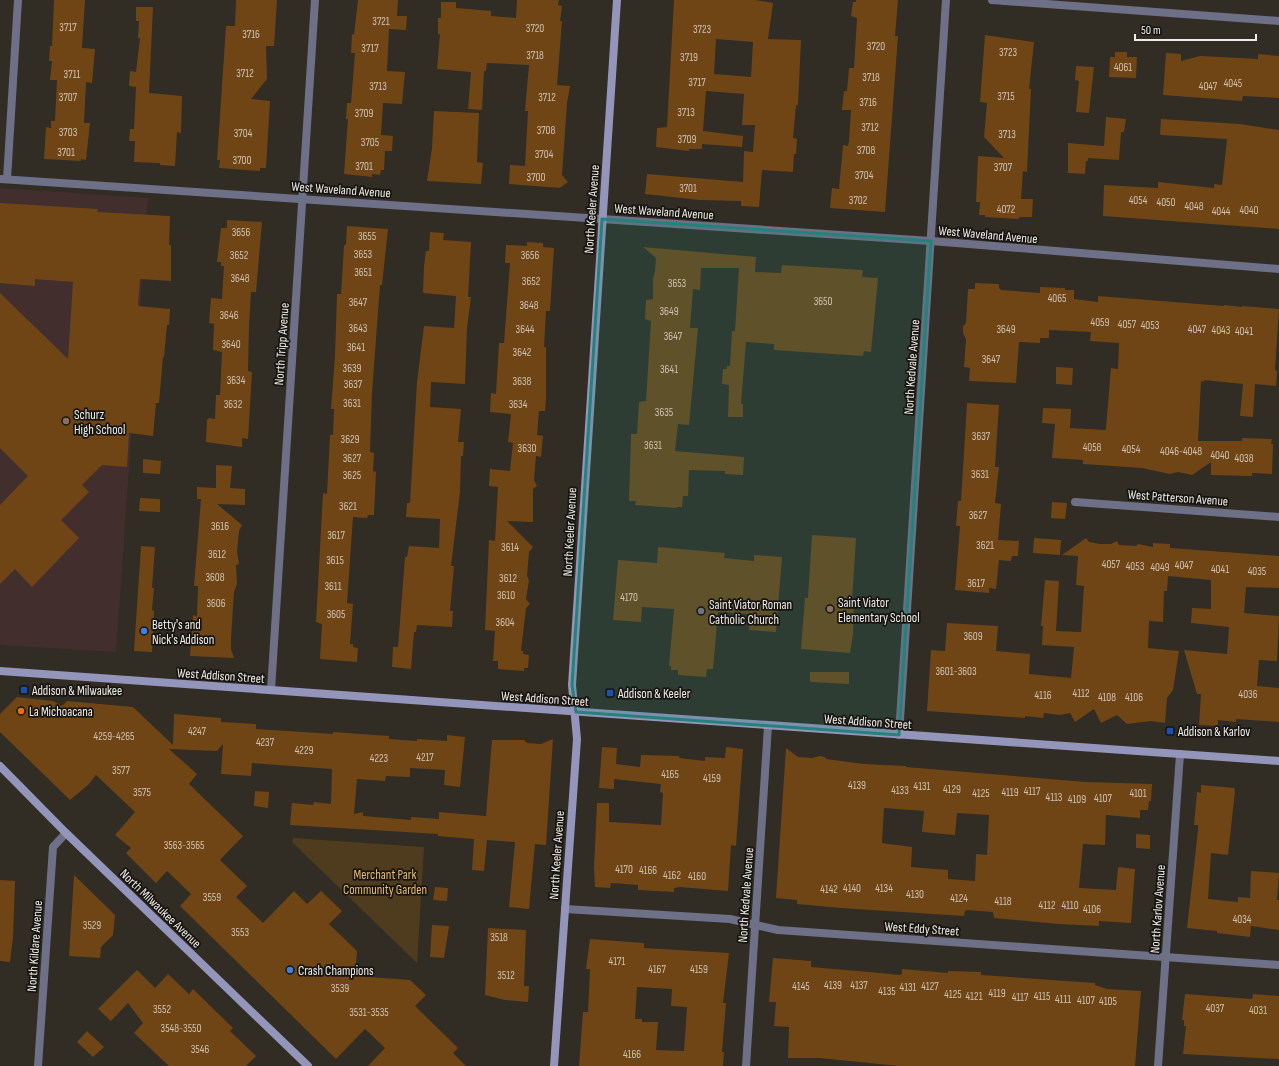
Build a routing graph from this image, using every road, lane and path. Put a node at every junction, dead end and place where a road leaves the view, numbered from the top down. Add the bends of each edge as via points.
1 (18, 0) edge
2 (315, 0) edge
3 (616, 0) edge
4 (946, 0) edge
5 (992, 0) edge
6 (1279, 21) edge
7 (3, 179) edge
8 (302, 198) junction
9 (602, 219) junction
10 (930, 241) junction
11 (1279, 269) edge
12 (1075, 502) dead end
13 (1279, 516) edge
14 (0, 671) edge
15 (271, 690) junction
16 (576, 712) junction
17 (768, 726) junction
18 (899, 735) junction
19 (1180, 754) junction
20 (1279, 761) edge
21 (0, 766) edge
22 (66, 833) junction
23 (565, 909) junction
24 (755, 925) junction
25 (1166, 957) junction
26 (1279, 965) edge
27 (38, 1066) edge
28 (308, 1066) edge
29 (554, 1066) edge
30 (746, 1066) edge
31 (1158, 1066) edge

1 - 7 street
2 - 8 street, North Tripp Avenue
3 - 9 street, North Keeler Avenue
4 - 10 street, North Kedvale Avenue
5 - 6 street
7 - 8 street, West Waveland Avenue
8 - 9 street, West Waveland Avenue
8 - 15 street, North Tripp Avenue
9 - 10 street, West Waveland Avenue
9 - 16 street, North Keeler Avenue via 572,685
10 - 11 street, West Waveland Avenue
10 - 18 street, North Kedvale Avenue
12 - 13 street, West Patterson Avenue
14 - 15 street, West Addison Street
15 - 16 street, West Addison Street
16 - 17 street, West Addison Street
16 - 23 street, North Keeler Avenue via 577,739
17 - 18 street, West Addison Street
17 - 24 street, North Kedvale Avenue
18 - 19 street, West Addison Street
19 - 20 street, West Addison Street
19 - 25 street, North Karlov Avenue
21 - 22 street, North Milwaukee Avenue
22 - 27 street, North Kildare Avenue via 53,847
22 - 28 street, North Milwaukee Avenue
23 - 24 street, West Eddy Street via 730,919
23 - 29 street, North Keeler Avenue
24 - 25 street, West Eddy Street via 778,930
24 - 30 street, North Kedvale Avenue
25 - 26 street, West Eddy Street
25 - 31 street, North Karlov Avenue

